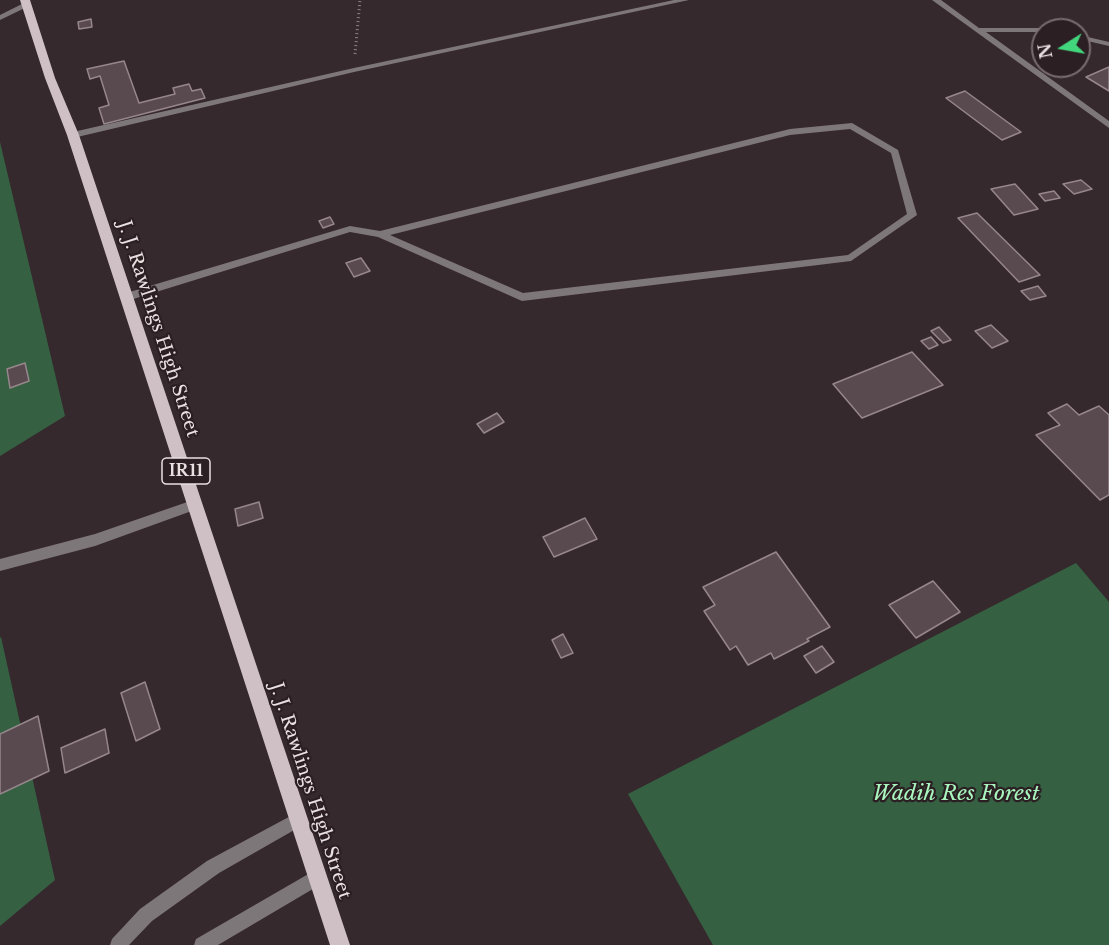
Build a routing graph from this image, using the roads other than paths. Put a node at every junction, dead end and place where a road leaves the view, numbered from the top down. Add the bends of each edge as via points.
1 (685, 0) edge
2 (936, 0) edge
3 (26, 2) edge
4 (0, 18) edge
5 (979, 30) junction
6 (1031, 30) edge
7 (1091, 40) edge
8 (1109, 44) edge
9 (1109, 125) edge
10 (73, 135) junction
11 (380, 234) junction
12 (127, 297) junction
13 (196, 504) junction
14 (0, 564) edge
15 (298, 820) junction
16 (317, 877) junction
17 (118, 945) edge
18 (202, 945) edge
19 (340, 945) edge

1 - 10 street
2 - 5 street
3 - 4 street
3 - 10 main road, J. J. Rawlings High Street / IR11
5 - 6 street
5 - 9 street
7 - 8 street
10 - 12 main road, J. J. Rawlings High Street / IR11
11 - 11 street via 790,132 852,126 895,152 912,215 851,258 522,297
11 - 12 street via 350,229
12 - 13 main road, J. J. Rawlings High Street / IR11
13 - 14 street via 95,540
13 - 15 main road, J. J. Rawlings High Street / IR11
15 - 16 main road, J. J. Rawlings High Street / IR11
15 - 17 street via 213,867 146,915
16 - 18 street
16 - 19 main road, J. J. Rawlings High Street / IR11

